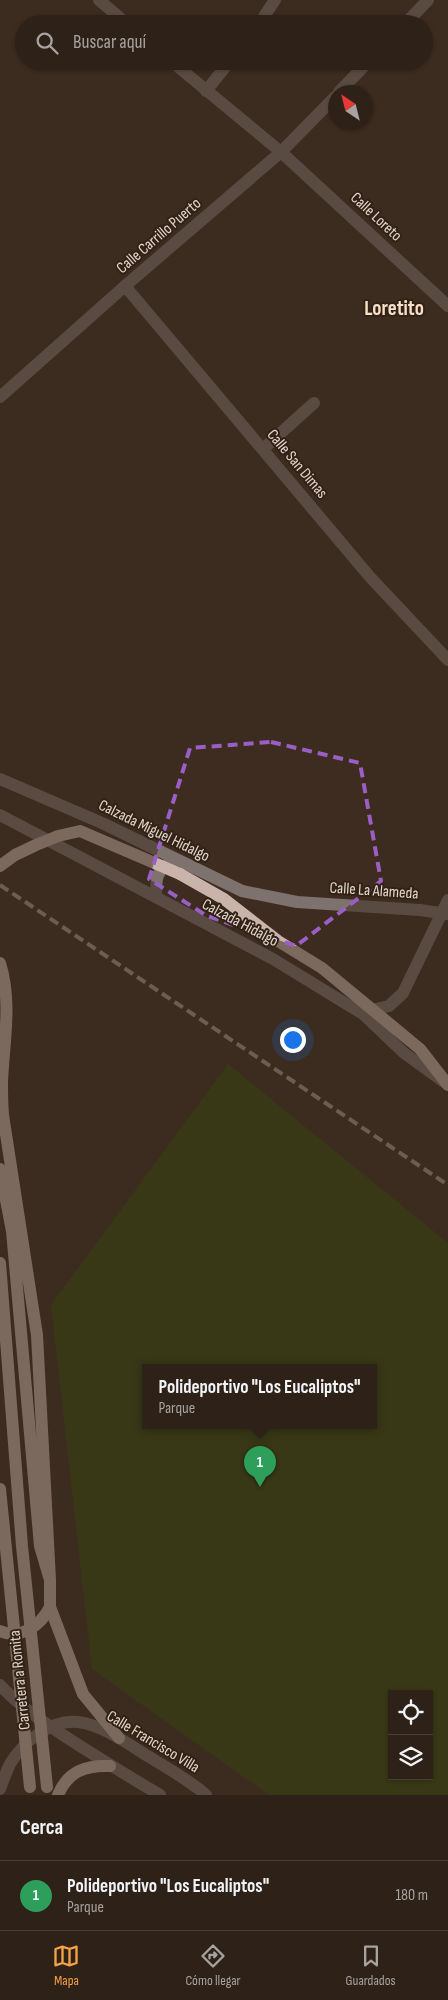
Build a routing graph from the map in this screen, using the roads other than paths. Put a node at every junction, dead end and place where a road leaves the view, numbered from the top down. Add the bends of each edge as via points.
1 (99, 0) edge
2 (275, 0) edge
3 (428, 0) edge
4 (116, 15) edge
5 (265, 15) edge
6 (414, 15) edge
7 (182, 70) edge
8 (223, 70) edge
9 (360, 70) edge
10 (346, 85) edge
11 (206, 91) junction
12 (328, 104) edge
13 (281, 152) junction
14 (126, 286) junction
15 (448, 306) edge
16 (0, 396) edge
17 (314, 403) dead end
18 (263, 449) junction
19 (448, 660) edge
20 (0, 779) edge
21 (0, 815) edge
22 (178, 860) junction
23 (0, 866) edge
24 (156, 898) junction
25 (448, 900) edge
26 (297, 902) joint
27 (445, 913) edge
28 (0, 962) edge
29 (371, 1010) junction
30 (448, 1085) edge
31 (0, 1169) edge
32 (0, 1263) edge
33 (0, 1489) edge
34 (50, 1580) junction
35 (50, 1606) junction
36 (0, 1631) edge
37 (0, 1685) edge
38 (52, 1727) junction
39 (119, 1738) junction
40 (110, 1766) junction
41 (0, 1789) edge
42 (31, 1791) edge
43 (48, 1791) edge
44 (58, 1795) edge
45 (160, 1795) edge
46 (206, 1795) edge

1 - 4 street
2 - 5 street
3 - 6 street
7 - 11 street, Calle Loreto
8 - 11 street
9 - 10 street
11 - 13 street, Calle Loreto
12 - 13 street, Calle Carrillo Puerto
13 - 14 street, Calle Carrillo Puerto
13 - 15 street, Calle Loreto
14 - 16 street, Calle Carrillo Puerto
14 - 18 street, Calle San Dimas
17 - 18 street
18 - 19 street, Calle San Dimas via 370,577
20 - 22 street, Calzada Miguel Hidalgo
21 - 24 street, Calzada Hidalgo
22 - 24 street via 165,865 156,877
22 - 26 street, Calzada Miguel Hidalgo via 242,891
23 - 29 main road, bridge via 36,845 80,831 180,874 224,899 278,942 322,968
24 - 30 street, Calzada Hidalgo via 273,959 363,1014 404,1053
25 - 27 street
26 - 27 street, Calle La Alameda
27 - 29 street via 403,993 389,1006
28 - 34 main road via 8,1014 2,1116 37,1335
29 - 30 main road via 420,1049
31 - 34 main road via 12,1231 40,1546
32 - 43 main road, Carretera a Romita, bridge via 22,1546
33 - 42 main road, Carretera a Romita, bridge
34 - 35 main road
35 - 36 main road via 37,1626 7,1634
35 - 39 main road via 83,1694
37 - 38 street
38 - 39 street, Calle Francisco Villa via 78,1722
38 - 40 street
38 - 41 street, Calle Francisco Villa via 21,1749 9,1766
39 - 46 street, Calle Francisco Villa
40 - 44 main road via 94,1765 70,1776
40 - 45 street

